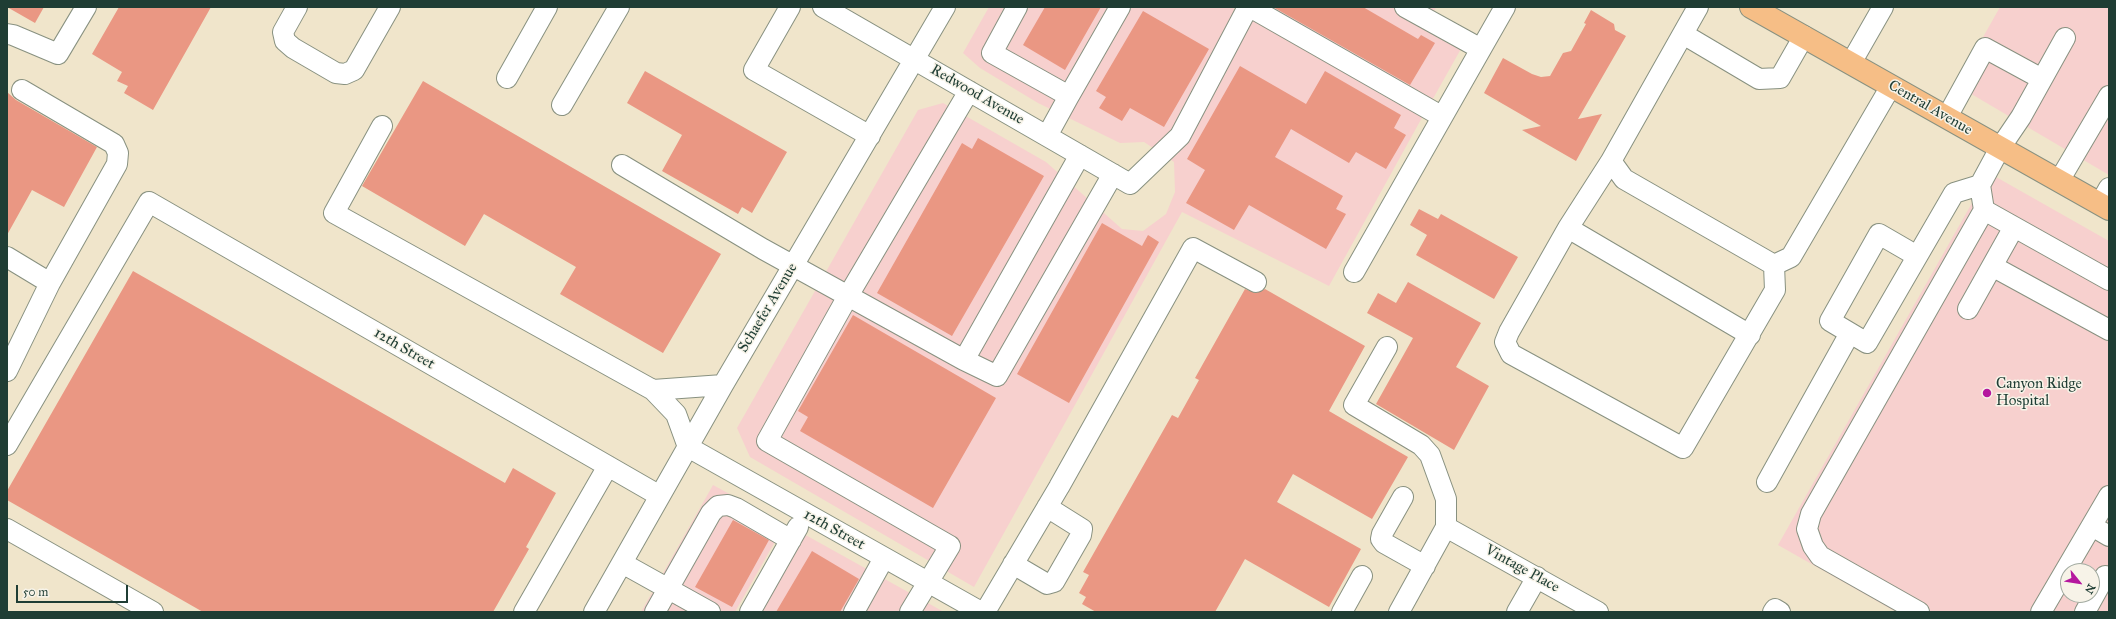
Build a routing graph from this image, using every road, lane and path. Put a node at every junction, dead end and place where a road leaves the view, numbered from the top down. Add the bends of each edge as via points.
1 (86, 7) edge
2 (297, 7) edge
3 (390, 7) edge
4 (548, 7) edge
5 (619, 7) edge
6 (790, 7) edge
7 (823, 7) edge
8 (945, 7) edge
9 (1017, 7) edge
10 (1120, 7) edge
11 (1249, 7) edge
12 (1405, 7) edge
13 (1505, 7) edge
14 (1698, 7) edge
15 (1752, 7) edge
16 (1883, 7) edge
17 (7, 34) edge
18 (1683, 34) junction
19 (1804, 36) junction
20 (2064, 38) dead end
21 (1481, 50) junction
22 (915, 59) junction
23 (1851, 63) junction
24 (507, 78) dead end
25 (2042, 79) junction
26 (1891, 86) junction
27 (22, 90) dead end
28 (969, 91) junction
29 (1069, 96) junction
30 (2109, 96) edge
31 (562, 105) dead end
32 (1441, 116) junction
33 (1947, 117) junction
34 (382, 126) dead end
35 (870, 136) junction
36 (1047, 136) junction
37 (2000, 148) junction
38 (1080, 155) junction
39 (1611, 161) junction
40 (622, 165) dead end
41 (1113, 174) junction
42 (2059, 181) junction
43 (1980, 185) junction
44 (2106, 200) edge
45 (1984, 210) junction
46 (2014, 227) junction
47 (1568, 228) junction
48 (1917, 256) junction
49 (7, 258) edge
50 (793, 265) junction
51 (1774, 265) junction
52 (1992, 266) junction
53 (1354, 272) dead end
54 (2109, 280) edge
55 (1256, 282) dead end
56 (50, 283) junction
57 (848, 296) junction
58 (1968, 309) dead end
59 (2109, 330) edge
60 (1850, 333) junction
61 (1750, 335) junction
62 (1387, 347) dead end
63 (964, 360) junction
64 (7, 372) edge
65 (723, 384) junction
66 (653, 390) junction
67 (7, 445) edge
68 (688, 447) junction
69 (608, 466) junction
70 (1767, 482) dead end
71 (660, 496) junction
72 (2109, 496) edge
73 (1403, 497) dead end
74 (1047, 507) junction
75 (805, 513) junction
76 (2092, 526) junction
77 (1446, 527) junction
78 (7, 529) edge
79 (2109, 536) edge
80 (791, 540) junction
81 (884, 558) junction
82 (622, 563) junction
83 (1013, 564) junction
84 (1425, 566) junction
85 (1362, 576) dead end
86 (2105, 576) dead end
87 (1537, 577) junction
88 (927, 581) junction
89 (668, 589) junction
90 (916, 610) edge
91 (153, 612) edge
92 (524, 612) edge
93 (594, 612) edge
94 (655, 612) edge
95 (710, 612) edge
96 (750, 612) edge
97 (854, 612) edge
98 (981, 612) edge
99 (985, 612) edge
100 (1342, 612) edge
101 (1399, 612) edge
102 (1517, 612) edge
103 (1598, 612) edge
104 (1773, 612) edge
105 (1780, 612) edge
106 (1919, 612) edge
107 (2041, 612) edge
108 (2085, 612) edge

1 - 17 street via 58,54
2 - 3 street via 283,32 285,41 336,73 345,74 354,70
4 - 24 street
5 - 31 street
6 - 35 street via 754,70
7 - 22 street, Redwood Avenue
8 - 22 street, Schaefer Avenue
9 - 29 street via 992,53
10 - 29 street
11 - 32 street
11 - 41 street, Redwood Avenue via 1180,136 1130,184
12 - 21 street
13 - 21 street
14 - 18 street
15 - 19 main road, Central Avenue
16 - 23 street
18 - 19 street via 1759,79 1780,78
18 - 39 street
19 - 23 main road, Central Avenue
20 - 25 street
21 - 32 street
22 - 28 street, Redwood Avenue
22 - 35 street, Schaefer Avenue
23 - 26 main road, Central Avenue
25 - 33 street via 1985,48
25 - 37 street via 2022,117
26 - 33 main road, Central Avenue
26 - 51 street via 1790,257
27 - 56 street via 114,144 118,153 117,164
28 - 36 street, Redwood Avenue
28 - 57 street
29 - 36 street
30 - 42 street
32 - 53 street
33 - 37 main road, Central Avenue
34 - 66 street via 334,213
35 - 50 street, Schaefer Avenue
36 - 38 street, Redwood Avenue
37 - 42 main road, Central Avenue
37 - 43 street
38 - 41 street, Redwood Avenue
38 - 63 street
39 - 47 street
39 - 51 street via 1624,179
40 - 50 street
41 - 63 street via 997,376
42 - 44 main road, Central Avenue
43 - 45 street
43 - 48 street via 1954,193
45 - 46 street
45 - 106 street via 1811,514 1807,529 1820,556
46 - 52 street
46 - 54 street
47 - 61 street
47 - 61 street via 1509,332 1505,342 1511,354 1683,448
48 - 60 street via 1867,343
48 - 60 street via 1879,234 1830,321
49 - 56 street
50 - 57 street
50 - 65 street, Schaefer Avenue
51 - 61 street via 1775,290
52 - 58 street
52 - 59 street
55 - 74 street via 1193,248
56 - 64 street
57 - 63 street
57 - 88 street via 767,441 950,546
60 - 70 street
62 - 77 street via 1354,405 1421,445 1430,455 1446,498
65 - 66 street
65 - 68 street, Schaefer Avenue
66 - 68 street via 676,414
67 - 69 street, 12th Street via 148,202
68 - 71 street, Schaefer Avenue
68 - 75 street, 12th Street
69 - 71 street, 12th Street
69 - 92 street
71 - 82 street, Schaefer Avenue
72 - 76 street
73 - 84 street via 1381,539
74 - 83 street
74 - 83 street via 1082,529 1082,535 1054,582 1047,584
75 - 80 street
75 - 81 street, 12th Street
76 - 79 street
76 - 107 street
77 - 84 street
77 - 87 street, Vintage Place
78 - 91 street
80 - 89 street via 736,508 728,505 718,506 711,513
80 - 96 street
81 - 88 street, 12th Street
81 - 97 street
82 - 89 street
82 - 93 street, Schaefer Avenue
83 - 99 street
84 - 101 street
85 - 100 street
86 - 108 street
87 - 102 street
87 - 103 street, Vintage Place
88 - 90 street
88 - 98 street, 12th Street
89 - 94 street
89 - 95 street
104 - 105 street via 1774,609

